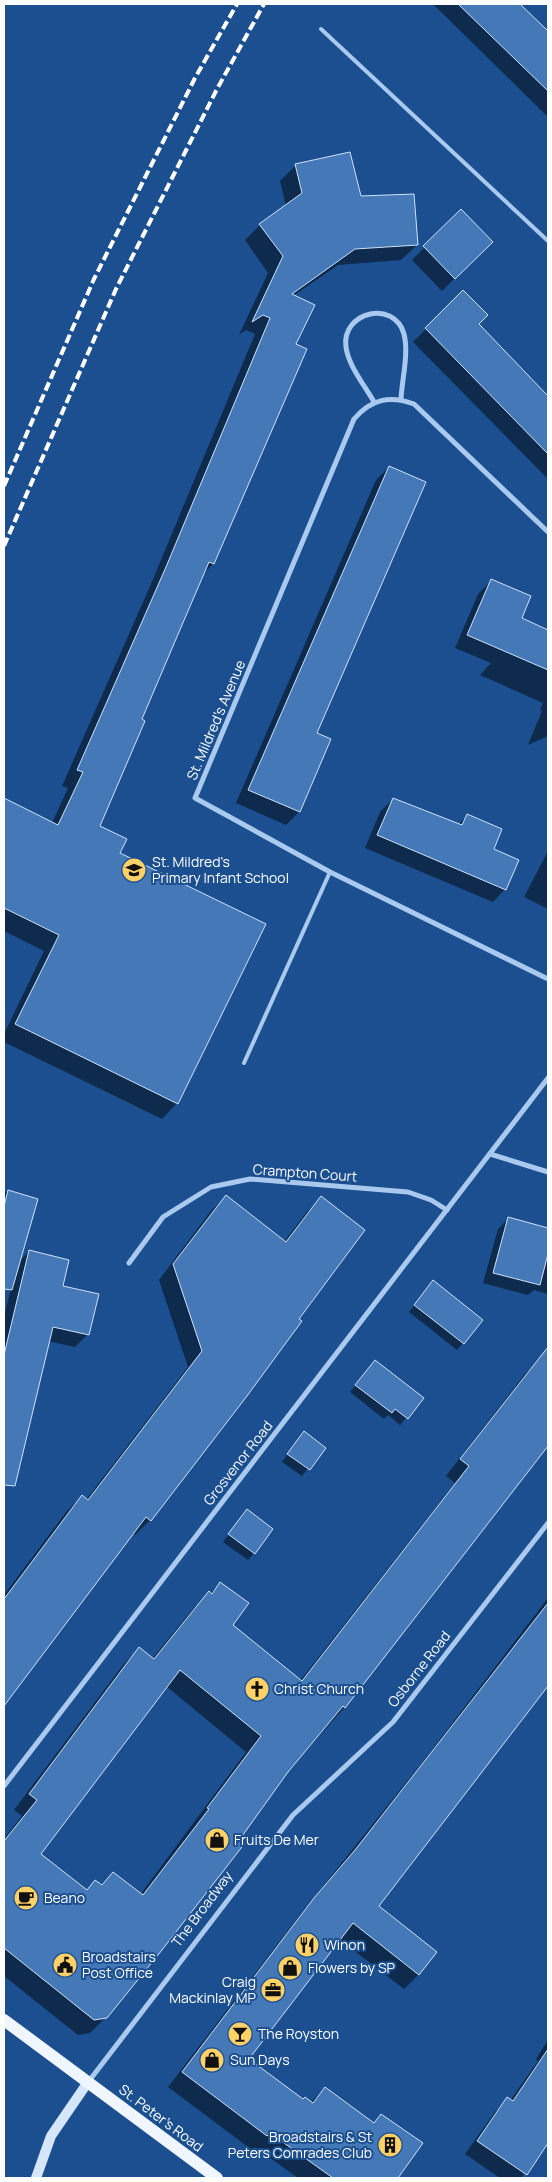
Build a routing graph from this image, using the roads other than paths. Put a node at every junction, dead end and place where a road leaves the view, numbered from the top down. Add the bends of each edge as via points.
1 (321, 29) dead end
2 (548, 241) edge
3 (401, 399) junction
4 (374, 402) junction
5 (548, 532) edge
6 (330, 872) junction
7 (548, 979) edge
8 (244, 1062) dead end
9 (548, 1078) edge
10 (490, 1154) junction
11 (548, 1172) edge
12 (447, 1210) junction
13 (129, 1263) dead end
14 (548, 1523) edge
15 (4, 1786) edge
16 (293, 1815) joint
17 (4, 2020) edge
18 (88, 2082) junction
19 (36, 2178) edge
20 (217, 2178) edge

1 - 2 lane
3 - 4 street
3 - 4 street via 403,332 388,316 366,314 349,327 346,349
3 - 5 street via 426,414
4 - 6 street, St. Mildred's Avenue via 354,419 195,798
6 - 7 street, St. Mildred's Avenue
6 - 8 lane
9 - 10 street
10 - 11 street
10 - 12 street, Grosvenor Road
12 - 13 street, Crampton Court via 408,1192 250,1179 211,1187 163,1217
12 - 15 street, Grosvenor Road
14 - 16 street, Osborne Road via 393,1722
16 - 18 street, The Broadway
17 - 18 main road
18 - 19 main road via 51,2136
18 - 20 main road, St. Peter's Road

